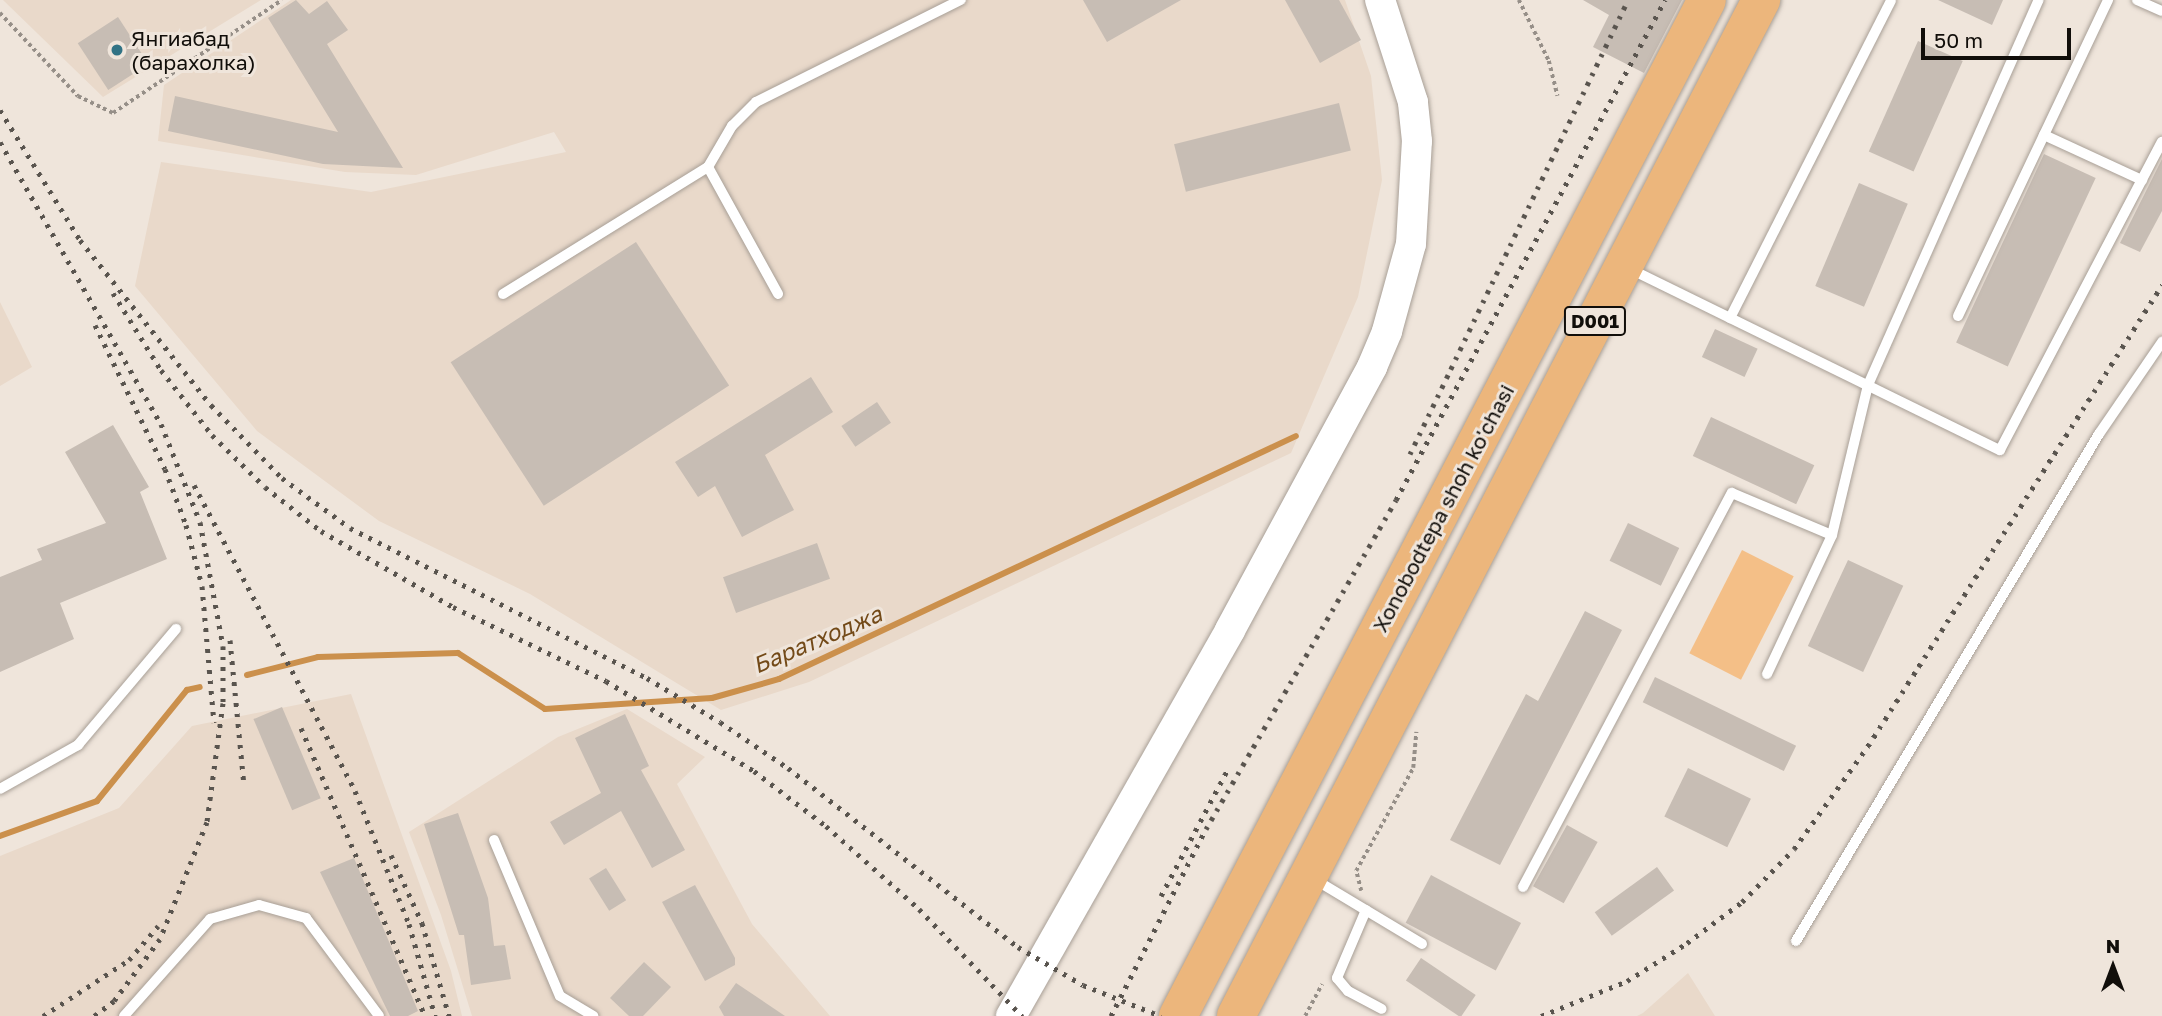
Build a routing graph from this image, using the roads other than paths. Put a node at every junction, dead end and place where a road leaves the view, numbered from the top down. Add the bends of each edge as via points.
1 (961, 0) edge
2 (1380, 0) edge
3 (1707, 0) edge
4 (1761, 0) edge
5 (1891, 0) edge
6 (2039, 0) edge
7 (2108, 0) edge
8 (2137, 0) edge
9 (2162, 11) edge
10 (2044, 135) junction
11 (2162, 142) edge
12 (708, 167) junction
13 (2141, 180) junction
14 (1623, 266) junction
15 (503, 294) dead end
16 (778, 294) dead end
17 (1958, 317) dead end
18 (1730, 318) junction
19 (2162, 342) edge
20 (1868, 385) junction
21 (1832, 535) junction
22 (176, 629) dead end
23 (1767, 674) dead end
24 (0, 789) edge
25 (494, 839) dead end
26 (1309, 876) junction
27 (1523, 887) dead end
28 (1366, 910) junction
29 (1796, 941) dead end
30 (1422, 944) dead end
31 (1214, 947) junction
32 (1259, 972) junction
33 (1382, 1009) dead end
34 (124, 1016) edge
35 (379, 1016) edge
36 (593, 1016) edge
37 (1011, 1016) edge
38 (1178, 1016) edge
39 (1237, 1016) edge

1 - 12 lane via 756,102 733,126
2 - 37 street via 1413,102 1417,141 1411,244 1387,331 1230,630
3 - 31 highway, Xonobodtepa shoh ko'chasi / D001
4 - 14 highway, D001
5 - 18 lane
6 - 20 lane
7 - 10 lane
8 - 9 lane
10 - 13 lane
10 - 17 lane
11 - 13 lane
12 - 15 lane
12 - 16 lane
13 - 20 lane via 2000,450
14 - 18 lane
14 - 26 highway, D001
18 - 20 lane
19 - 29 lane via 2099,434
20 - 21 lane
21 - 23 lane
21 - 27 lane via 1732,493
22 - 24 lane via 78,745
25 - 36 lane via 560,996
26 - 28 lane
26 - 32 highway, D001
28 - 30 lane
28 - 33 lane via 1337,978 1348,990
31 - 32 highway
31 - 38 highway, Xonobodtepa shoh ko'chasi / D001
32 - 39 highway, D001
34 - 35 lane via 210,919 259,905 306,918

